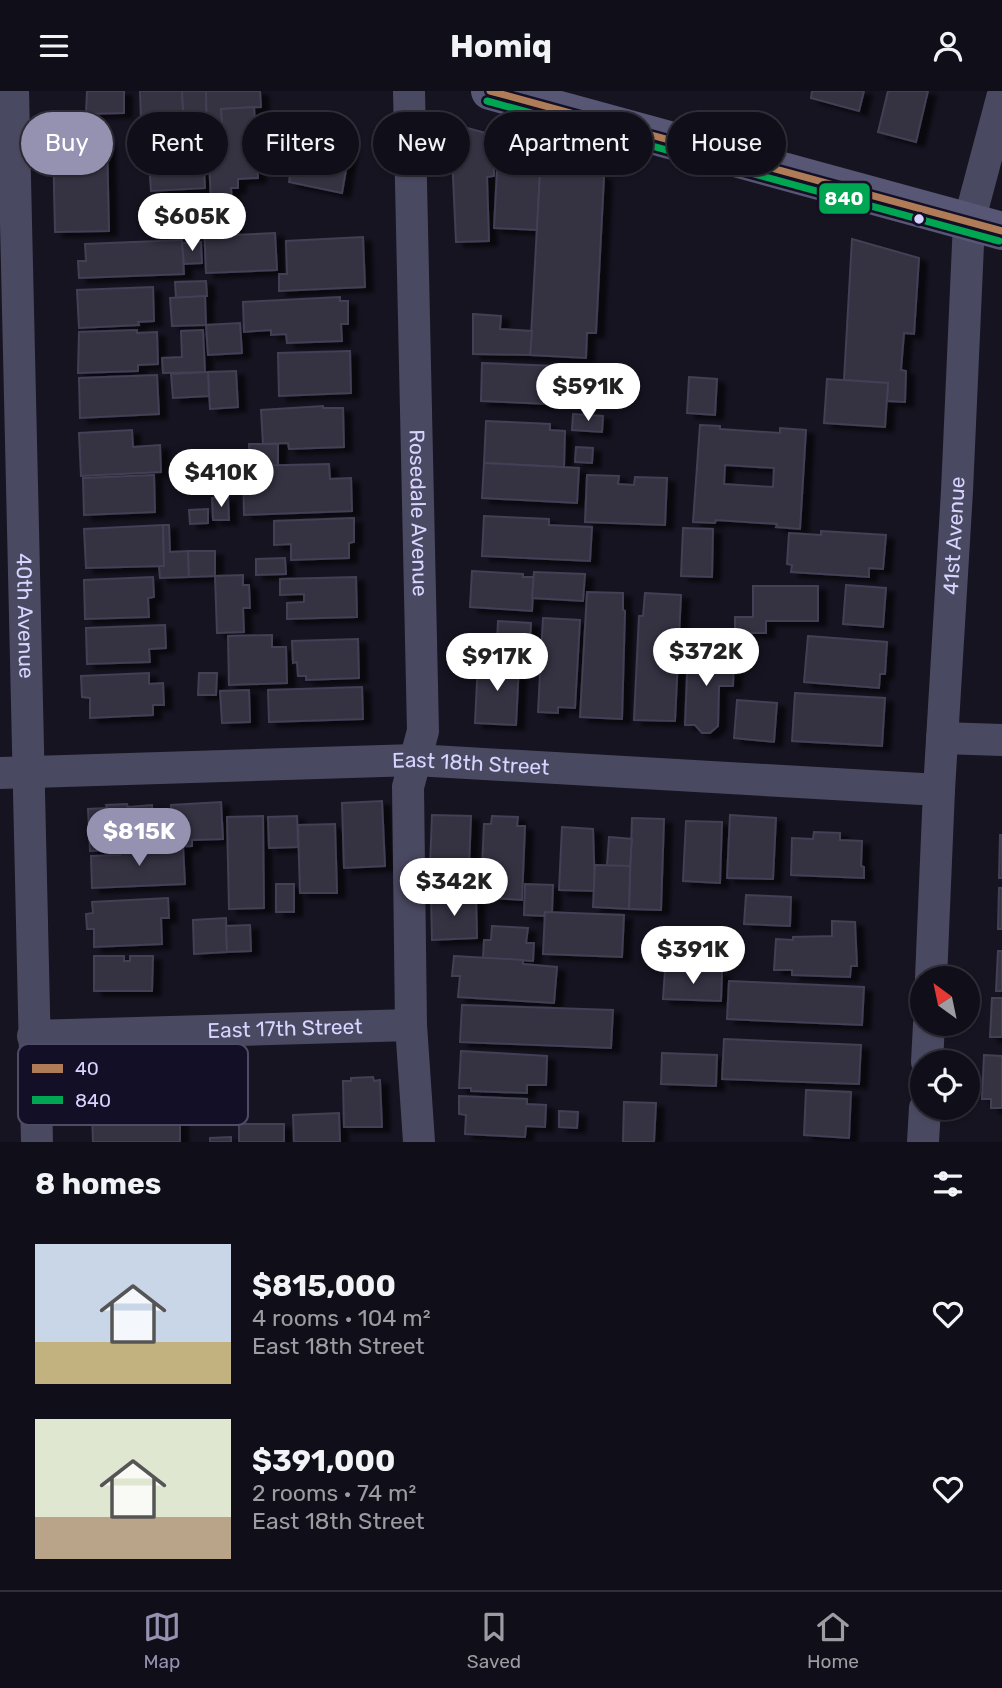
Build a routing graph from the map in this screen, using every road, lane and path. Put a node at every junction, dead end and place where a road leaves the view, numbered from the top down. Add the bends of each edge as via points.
1 (13, 91) edge
2 (409, 91) edge
3 (498, 92) edge
4 (1002, 98) edge
5 (985, 226) edge
6 (942, 737) junction
7 (1002, 740) edge
8 (415, 760) junction
9 (13, 773) edge
10 (939, 790) junction
11 (931, 966) edge
12 (411, 1025) junction
13 (33, 1036) junction
14 (33, 1044) edge
15 (924, 1120) edge
16 (419, 1142) edge
17 (923, 1142) edge

1 - 9 street, 40th Avenue
2 - 8 street, Rosedale Avenue via 423,731
3 - 5 main road
4 - 5 street, 41st Avenue
5 - 6 street, 41st Avenue via 957,491
6 - 7 street
6 - 10 street, 41st Avenue
8 - 9 street, East 18th Street
8 - 10 street, East 18th Street
8 - 12 street, Rosedale Avenue via 408,787
9 - 13 street, 40th Avenue
10 - 11 street, 41st Avenue
12 - 13 street, East 17th Street
12 - 16 street, Rosedale Avenue
13 - 14 street, 40th Avenue
15 - 17 street

